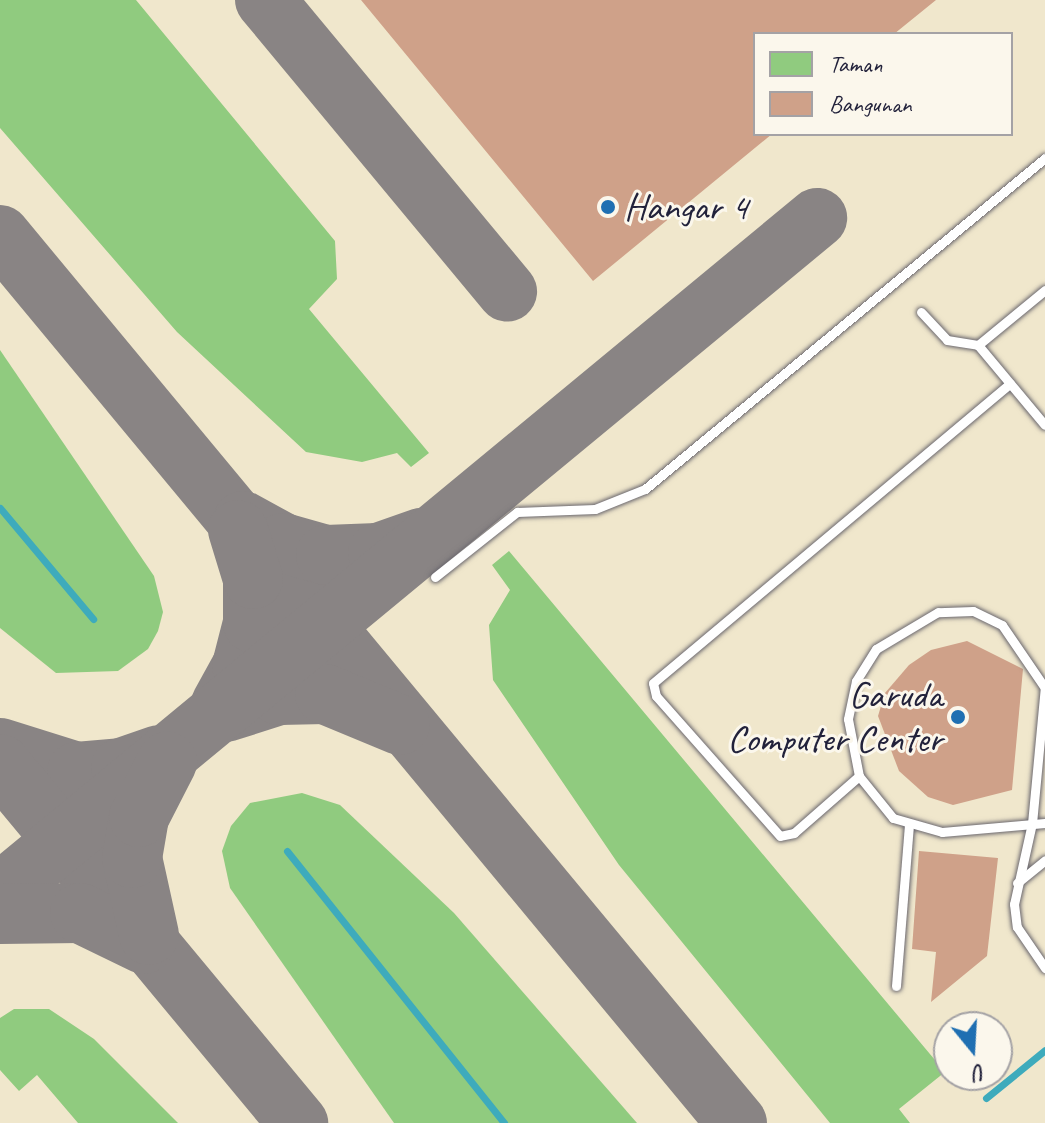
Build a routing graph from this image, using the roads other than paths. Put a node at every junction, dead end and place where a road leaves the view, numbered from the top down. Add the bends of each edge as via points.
1 (1045, 158) edge
2 (1045, 290) edge
3 (921, 312) dead end
4 (978, 345) junction
5 (1010, 383) junction
6 (1045, 425) edge
7 (435, 577) dead end
8 (1045, 687) edge
9 (859, 776) junction
10 (1032, 823) junction
11 (1045, 823) edge
12 (909, 826) junction
13 (1045, 860) edge
14 (1017, 883) junction
15 (1045, 968) edge
16 (896, 986) dead end

1 - 7 lane via 645,489 595,509 517,512
2 - 4 lane
3 - 4 lane via 952,343
4 - 5 lane
5 - 6 lane
5 - 9 lane via 653,683 656,696 780,836 794,833
8 - 9 lane via 1016,638 989,616 955,609 918,619 876,649 856,681 849,740
8 - 10 lane
9 - 12 lane via 879,805
10 - 11 lane
10 - 12 lane via 961,832
10 - 14 lane
12 - 16 lane
13 - 14 lane
14 - 15 lane via 1017,927

